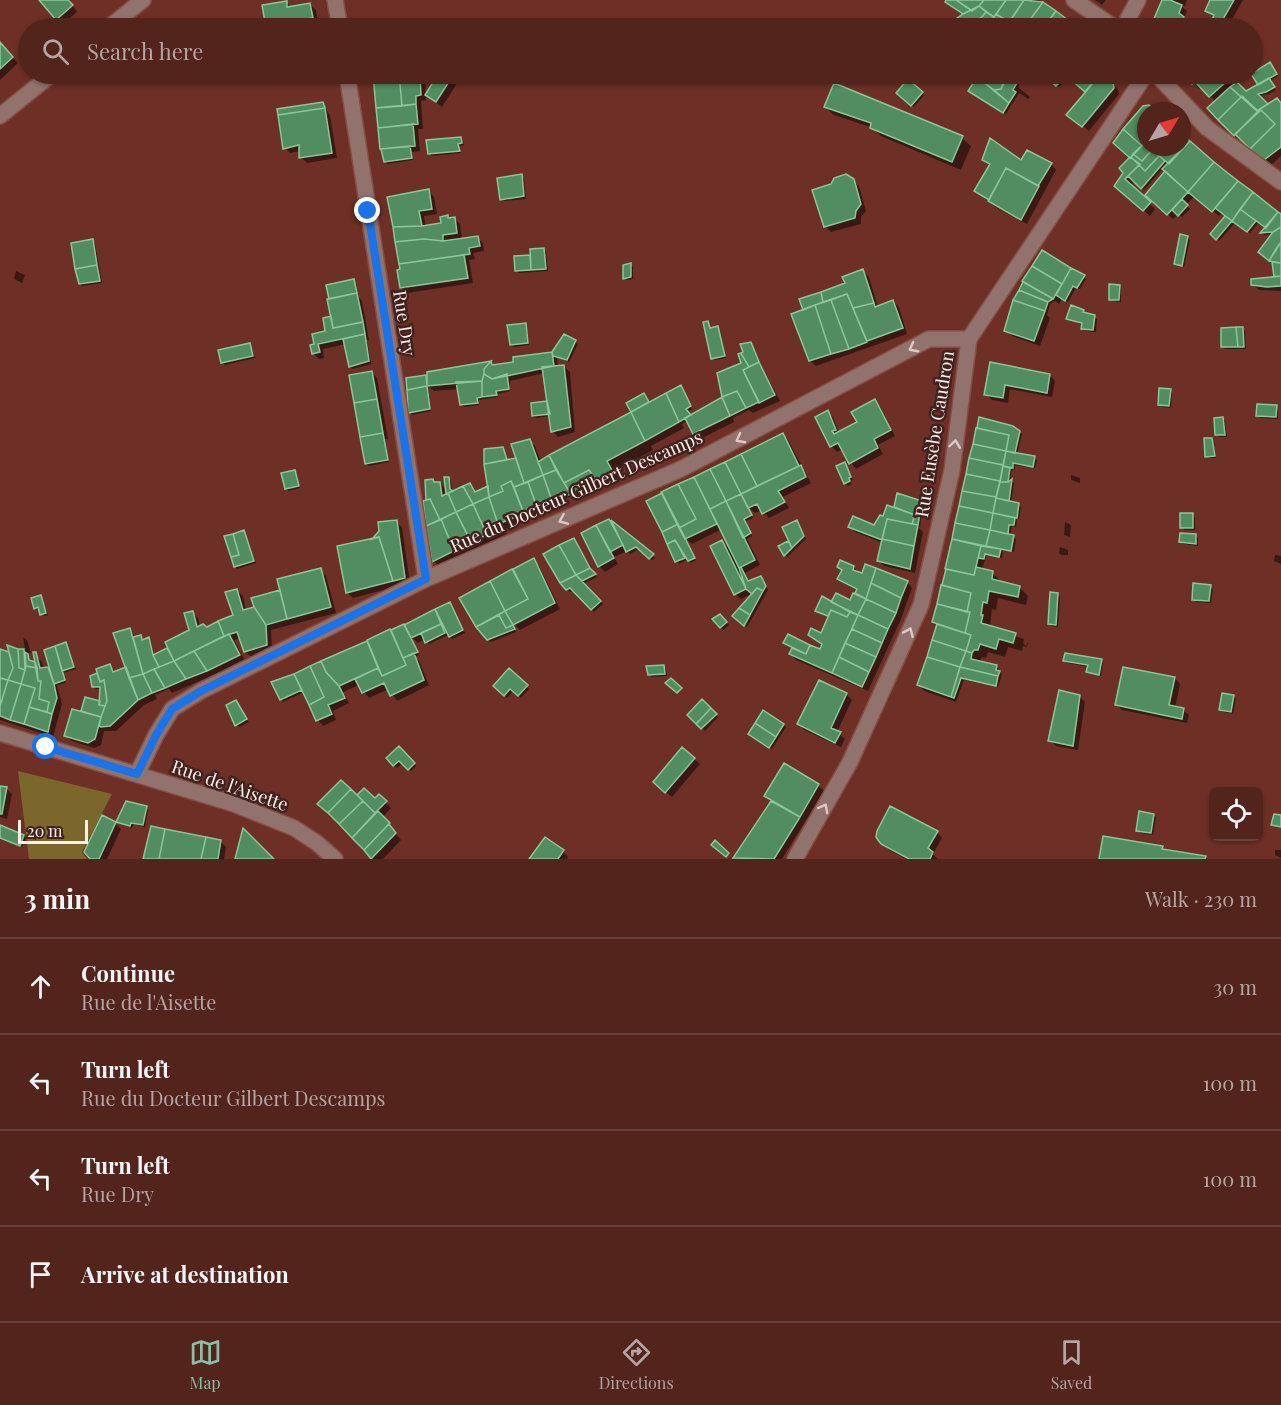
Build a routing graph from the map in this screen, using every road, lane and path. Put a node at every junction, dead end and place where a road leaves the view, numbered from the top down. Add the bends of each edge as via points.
1 (143, 0) edge
2 (335, 0) edge
3 (1074, 0) edge
4 (1138, 0) edge
5 (120, 18) edge
6 (338, 18) edge
7 (1100, 18) edge
8 (1129, 18) edge
9 (40, 84) edge
10 (349, 84) edge
11 (1139, 84) edge
12 (1165, 84) edge
13 (0, 116) edge
14 (1281, 182) edge
15 (969, 339) junction
16 (426, 579) junction
17 (0, 733) edge
18 (137, 774) junction
19 (335, 859) edge
20 (795, 859) edge

1 - 5 street
2 - 6 street
3 - 7 street
4 - 8 street
9 - 13 street
10 - 16 street, Rue Dry
11 - 15 street, Rue Eusèbe Caudron
12 - 14 street via 1207,128
15 -> 16 street, Rue du Docteur Gilbert Descamps via 929,339 681,470
20 -> 15 street, Rue Eusèbe Caudron via 850,762 921,605 952,470
16 - 18 street, Rue du Docteur Gilbert Descamps via 172,709
17 - 18 street, Rue de l'Aisette
18 - 19 street, Rue de l'Aisette via 288,824

